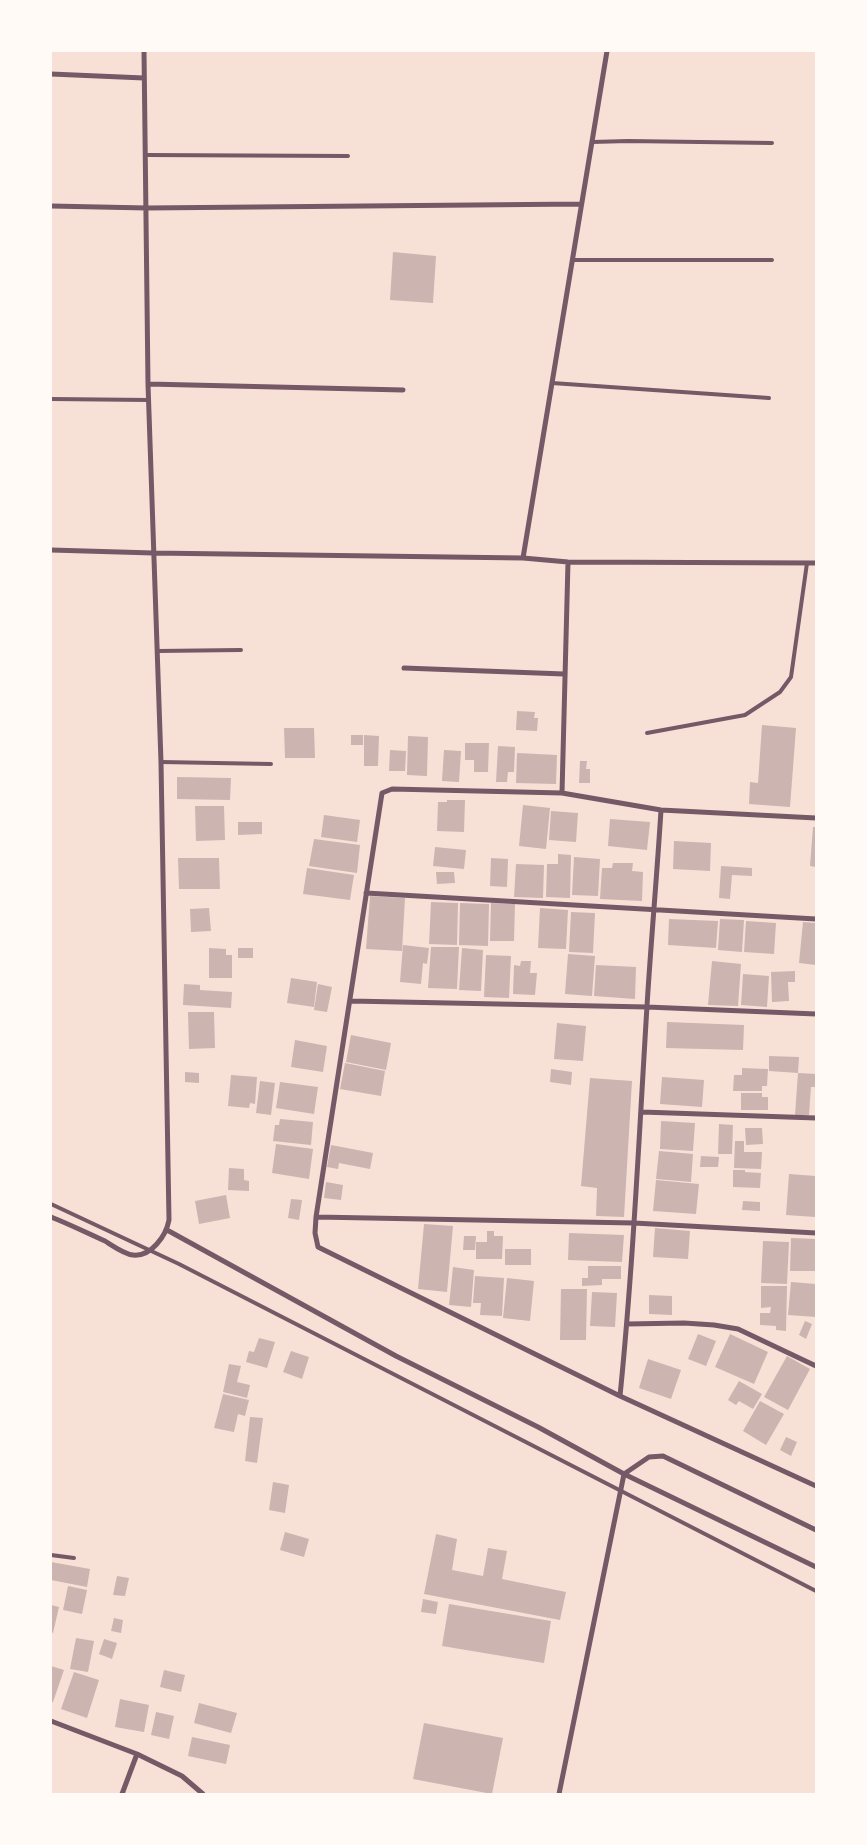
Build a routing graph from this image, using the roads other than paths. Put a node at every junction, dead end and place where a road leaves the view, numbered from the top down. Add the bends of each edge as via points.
1 (144, 51) edge
2 (607, 51) edge
3 (51, 74) edge
4 (144, 78) junction
5 (592, 142) junction
6 (772, 143) dead end
7 (146, 155) junction
8 (348, 156) dead end
9 (582, 204) junction
10 (51, 206) edge
11 (147, 208) junction
12 (572, 260) junction
13 (772, 260) dead end
14 (552, 383) junction
15 (148, 384) junction
16 (403, 390) dead end
17 (769, 398) dead end
18 (51, 399) edge
19 (149, 400) junction
20 (51, 550) edge
21 (153, 554) junction
22 (523, 558) junction
23 (568, 562) junction
24 (807, 563) junction
25 (816, 563) edge
26 (241, 650) dead end
27 (157, 651) junction
28 (404, 668) dead end
29 (564, 674) junction
30 (647, 733) dead end
31 (160, 762) junction
32 (271, 764) dead end
33 (562, 793) junction
34 (661, 810) junction
35 (816, 818) edge
36 (366, 893) junction
37 (654, 911) junction
38 (816, 919) edge
39 (350, 1002) junction
40 (647, 1007) junction
41 (816, 1014) edge
42 (642, 1112) junction
43 (816, 1118) edge
44 (51, 1204) edge
45 (51, 1216) edge
46 (316, 1217) junction
47 (634, 1223) junction
48 (167, 1230) junction
49 (816, 1233) edge
50 (150, 1251) junction
51 (627, 1324) junction
52 (816, 1366) edge
53 (620, 1396) junction
54 (624, 1474) junction
55 (816, 1486) edge
56 (621, 1492) junction
57 (816, 1530) edge
58 (51, 1555) edge
59 (74, 1558) dead end
60 (816, 1567) edge
61 (816, 1592) edge
62 (51, 1721) edge
63 (137, 1754) junction
64 (122, 1794) edge
65 (203, 1794) edge
66 (559, 1794) edge

1 - 4 street
2 - 5 street
3 - 4 street
4 - 7 street
5 - 6 lane
5 - 9 street
7 - 8 lane
7 - 11 street
9 - 11 street
9 - 12 street
10 - 11 street
11 - 15 street
12 - 13 lane
12 - 14 street
14 - 17 lane
14 - 22 street
15 - 16 street
15 - 19 street
18 - 19 lane
19 - 21 street
20 - 21 street
21 - 22 street
21 - 27 street
22 - 23 street
23 - 24 street
23 - 29 street
24 - 25 street
24 - 30 lane via 792,676 780,692 745,715
26 - 27 lane
27 - 31 street
28 - 29 street
29 - 33 street
31 - 32 lane
31 - 48 street
33 - 34 street
33 - 36 street via 386,790 382,793
34 - 35 street
34 - 37 street
36 - 37 street
36 - 39 street
37 - 38 street
37 - 40 street
39 - 40 street
39 - 46 street
40 - 41 street
40 - 42 street
42 - 43 street
42 - 47 street
44 - 50 lane
45 - 50 street via 131,1255
46 - 47 street
46 - 53 street via 318,1247
47 - 49 street
47 - 51 street
48 - 50 street
48 - 54 street via 396,1356
50 - 56 lane
51 - 52 street via 684,1323 738,1329
51 - 53 street
53 - 55 street
54 - 56 street
54 - 57 street via 649,1458 663,1456
54 - 60 street
56 - 61 lane
56 - 66 street
58 - 59 lane
62 - 63 street
63 - 64 street
63 - 65 street via 182,1776

